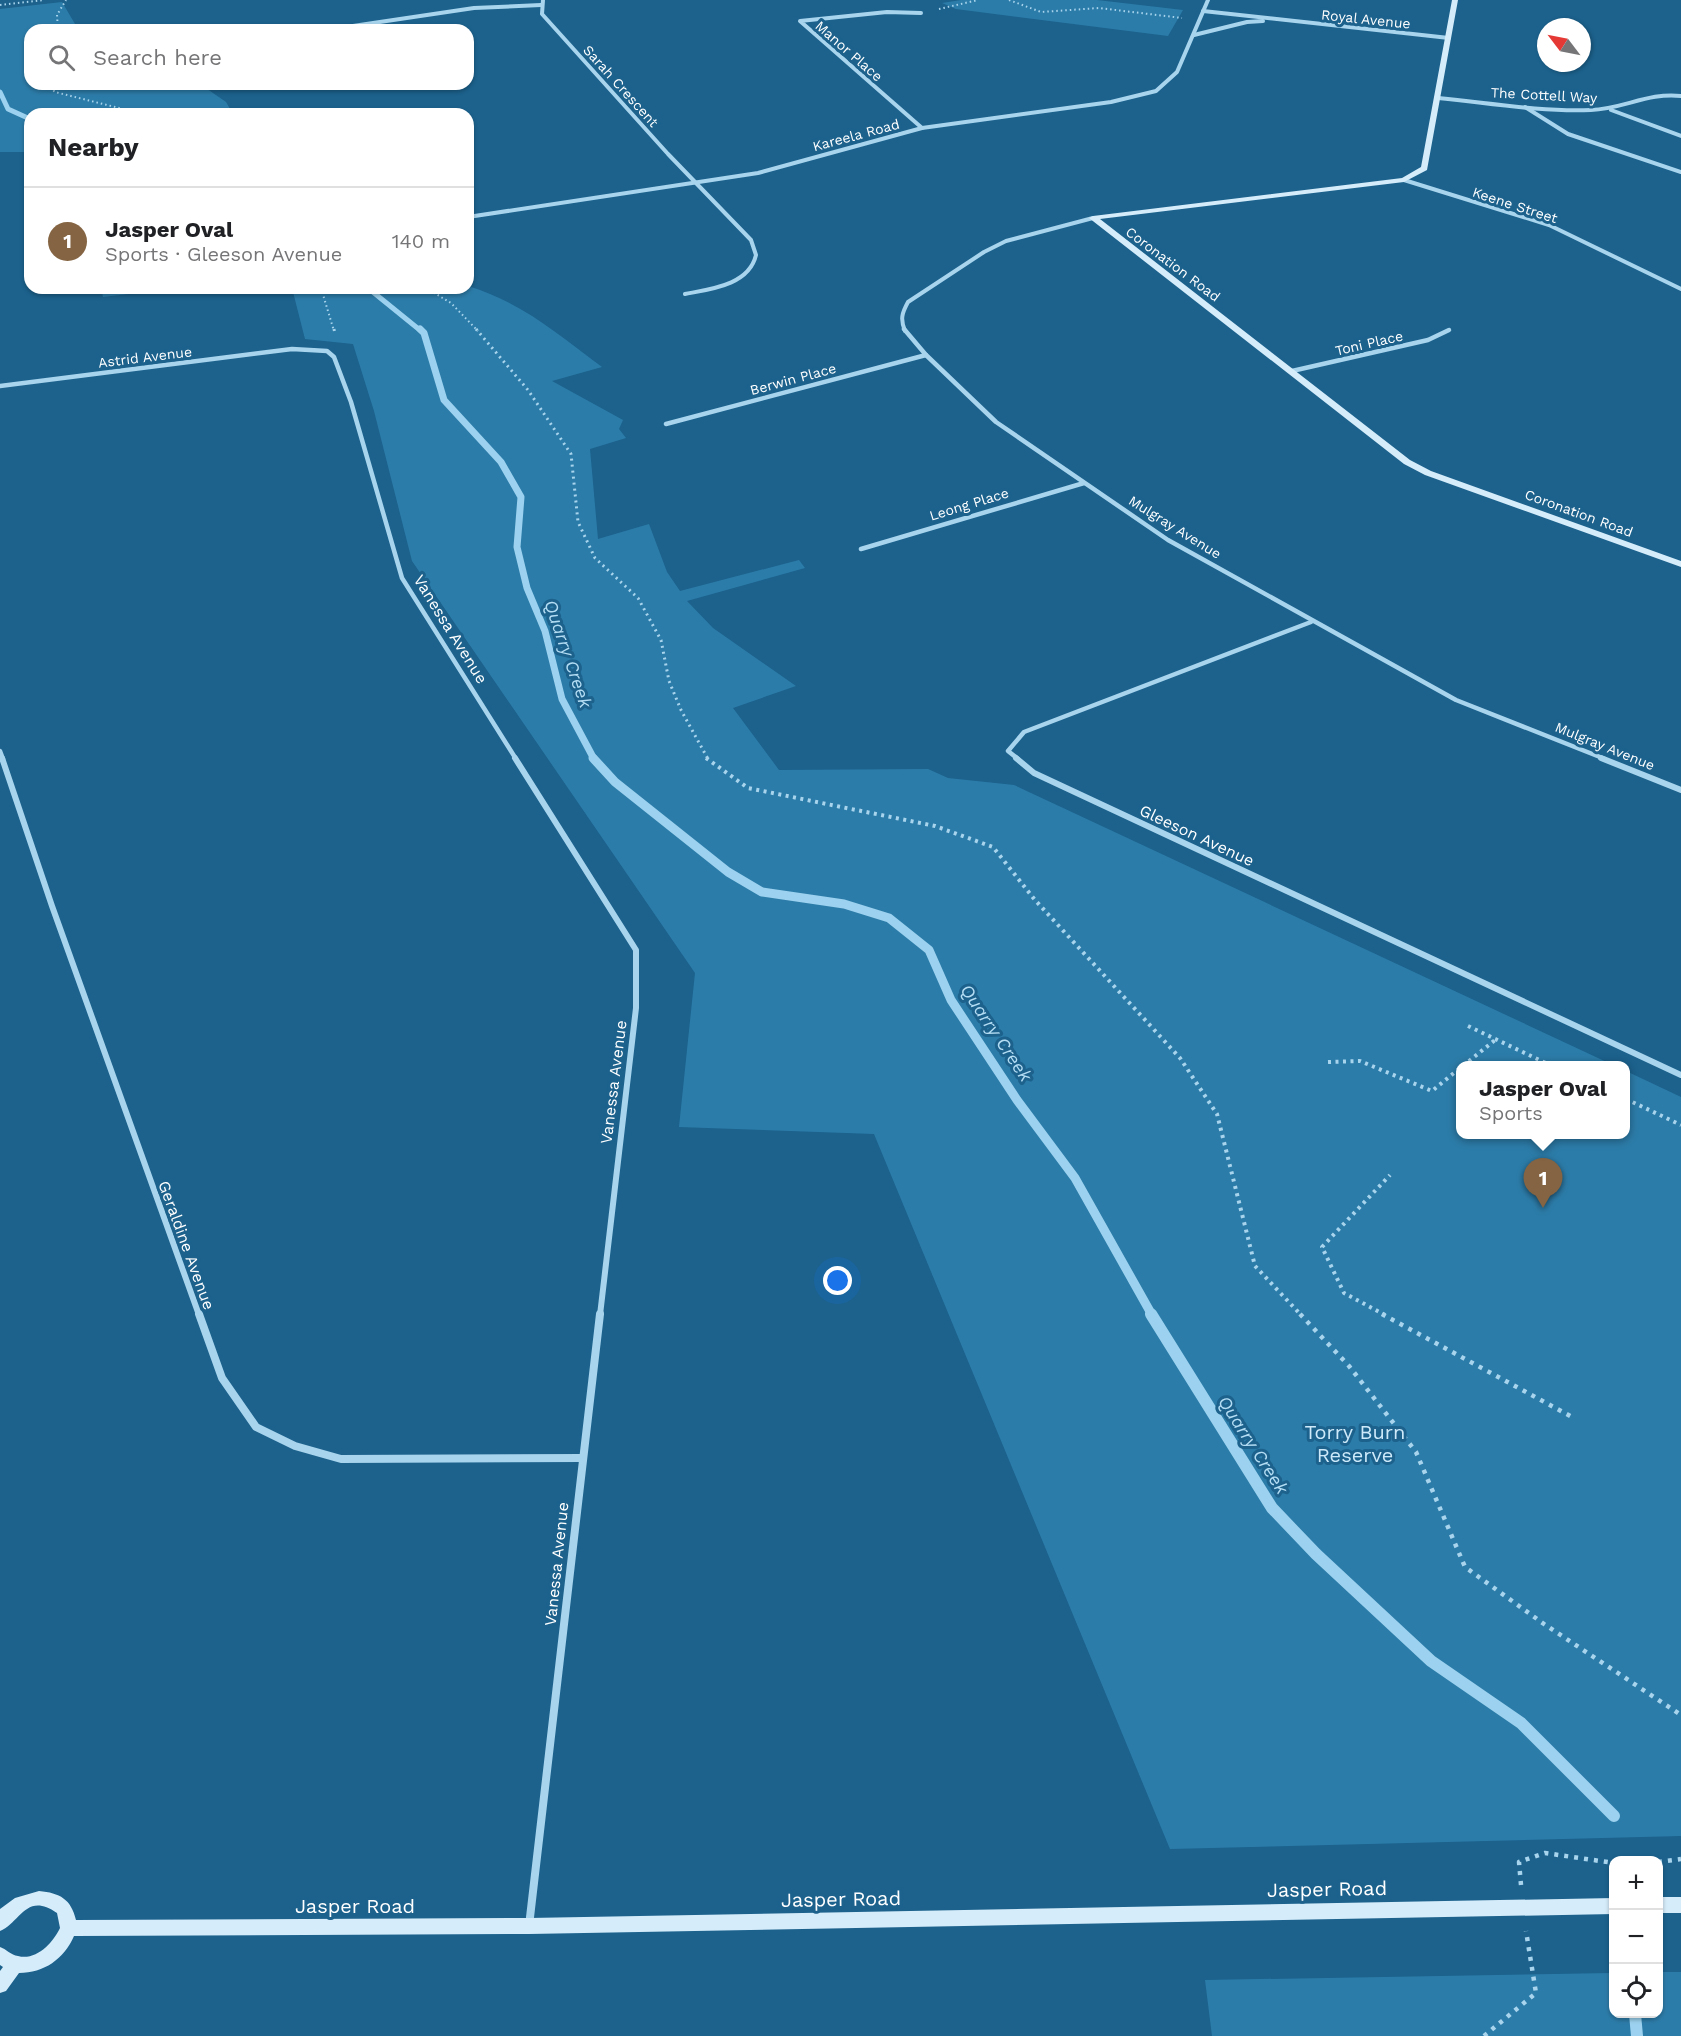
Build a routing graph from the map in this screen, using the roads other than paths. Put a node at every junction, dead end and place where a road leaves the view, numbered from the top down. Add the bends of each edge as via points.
1 (543, 0) edge
2 (1208, 0) edge
3 (1455, 0) edge
4 (541, 5) junction
5 (1203, 11) junction
6 (921, 13) road end
7 (1282, 20) junction
8 (366, 24) edge
9 (1194, 35) junction
10 (1449, 38) junction
11 (1681, 96) edge
12 (1438, 98) junction
13 (1522, 106) junction
14 (1610, 109) junction
15 (922, 128) junction
16 (1681, 136) edge
17 (1681, 172) edge
18 (1404, 180) junction
19 (696, 184) junction
20 (474, 216) edge
21 (1093, 218) junction
22 (1681, 289) edge
23 (685, 294) dead end
24 (1449, 330) dead end
25 (327, 351) joint
26 (926, 355) junction
27 (1292, 371) junction
28 (0, 386) edge
29 (666, 424) dead end
30 (1084, 483) junction
31 (861, 549) dead end
32 (1681, 564) edge
33 (1311, 622) junction
34 (0, 751) edge
35 (1681, 789) edge
36 (1681, 1075) edge
37 (582, 1458) junction
38 (1663, 1905) edge
39 (1681, 1905) edge
40 (1609, 1906) edge
41 (2, 1917) edge
42 (529, 1926) junction
43 (69, 1928) junction
44 (0, 1955) edge
45 (15, 1965) junction
46 (0, 1985) edge

1 - 4 street
2 - 5 street
3 - 10 street
4 - 8 street via 474,8
4 - 19 street, Sarah Crescent via 542,14
5 - 7 street, Royal Avenue
5 - 9 street, Kareela Road
6 - 15 street, Manor Place via 887,12 800,21
7 - 9 street, Royal Avenue via 1246,22
7 - 10 street, Royal Avenue
9 - 15 street, Kareela Road via 1177,72 1156,91 1111,102
10 - 12 street
11 - 14 street, The Cottell Way via 1648,95
12 - 13 street, The Cottell Way
12 - 18 street via 1424,168
13 - 14 street, The Cottell Way
13 - 17 street via 1568,134
14 - 16 street
15 - 19 street, Kareela Road via 758,174
18 - 21 street, Coronation Road
18 - 22 street, Keene Street via 1549,225
19 - 20 street, Kareela Road
19 - 23 street, Sarah Crescent via 754,242 756,257 749,270 720,287
21 - 26 street, Mulgray Avenue via 1006,242 908,302 901,322
21 - 27 street, Coronation Road
24 - 27 street, Toni Place via 1428,340
25 - 28 street, Astrid Avenue via 292,349
25 - 37 street, Vanessa Avenue via 334,357 351,402 402,578 636,950 636,1008
26 - 29 street, Berwin Place
26 - 30 street, Mulgray Avenue via 996,422
27 - 32 street, Coronation Road via 1381,442 1428,473
30 - 31 street, Leong Place
30 - 33 street, Mulgray Avenue via 1168,540
33 - 35 street, Mulgray Avenue via 1456,700
33 - 36 street, Gleeson Avenue via 1024,732 1008,751 1034,773
34 - 37 street, Geraldine Avenue via 222,1378 256,1427 295,1446 341,1459
37 - 42 street, Vanessa Avenue
38 - 39 street
40 - 42 street, Jasper Road
41 - 43 street via 25,1901 49,1899 65,1909
42 - 43 street, Jasper Road
43 - 45 street via 66,1939 49,1957 32,1965
44 - 45 street
45 - 46 street

